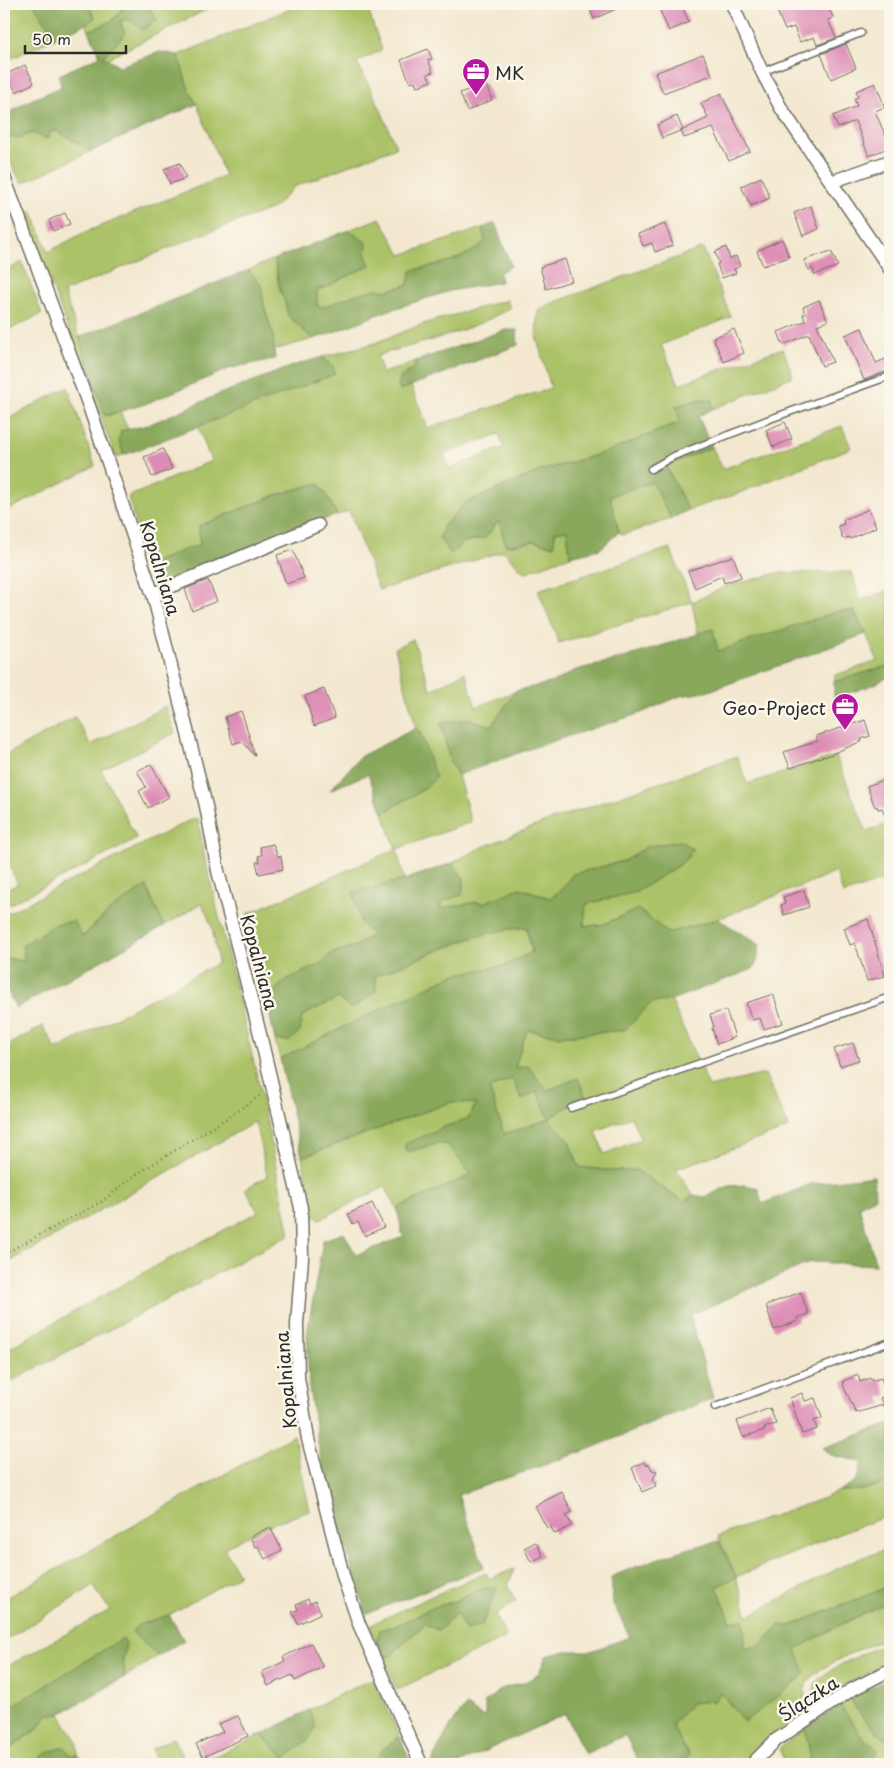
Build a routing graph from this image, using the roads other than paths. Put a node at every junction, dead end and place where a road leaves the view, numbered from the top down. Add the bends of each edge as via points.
1 (732, 4) edge
2 (861, 33) dead end
3 (762, 72) junction
4 (890, 161) edge
5 (4, 177) edge
6 (831, 182) junction
7 (890, 269) edge
8 (890, 376) edge
9 (651, 469) dead end
10 (318, 525) dead end
11 (153, 594) junction
12 (890, 997) edge
13 (571, 1108) dead end
14 (890, 1342) edge
15 (715, 1407) dead end
16 (890, 1670) edge
17 (422, 1764) edge
18 (752, 1764) edge

1 - 3 street
2 - 3 lane
3 - 6 street via 781,108
4 - 6 street
5 - 11 street, Kopalniana via 89,406
6 - 7 street
8 - 9 lane via 674,456
10 - 11 street
11 - 17 street, Kopalniana via 302,1208 298,1377 308,1439 344,1579 359,1624
12 - 13 lane
14 - 15 lane
16 - 18 street, Ślączka via 851,1690 776,1740

